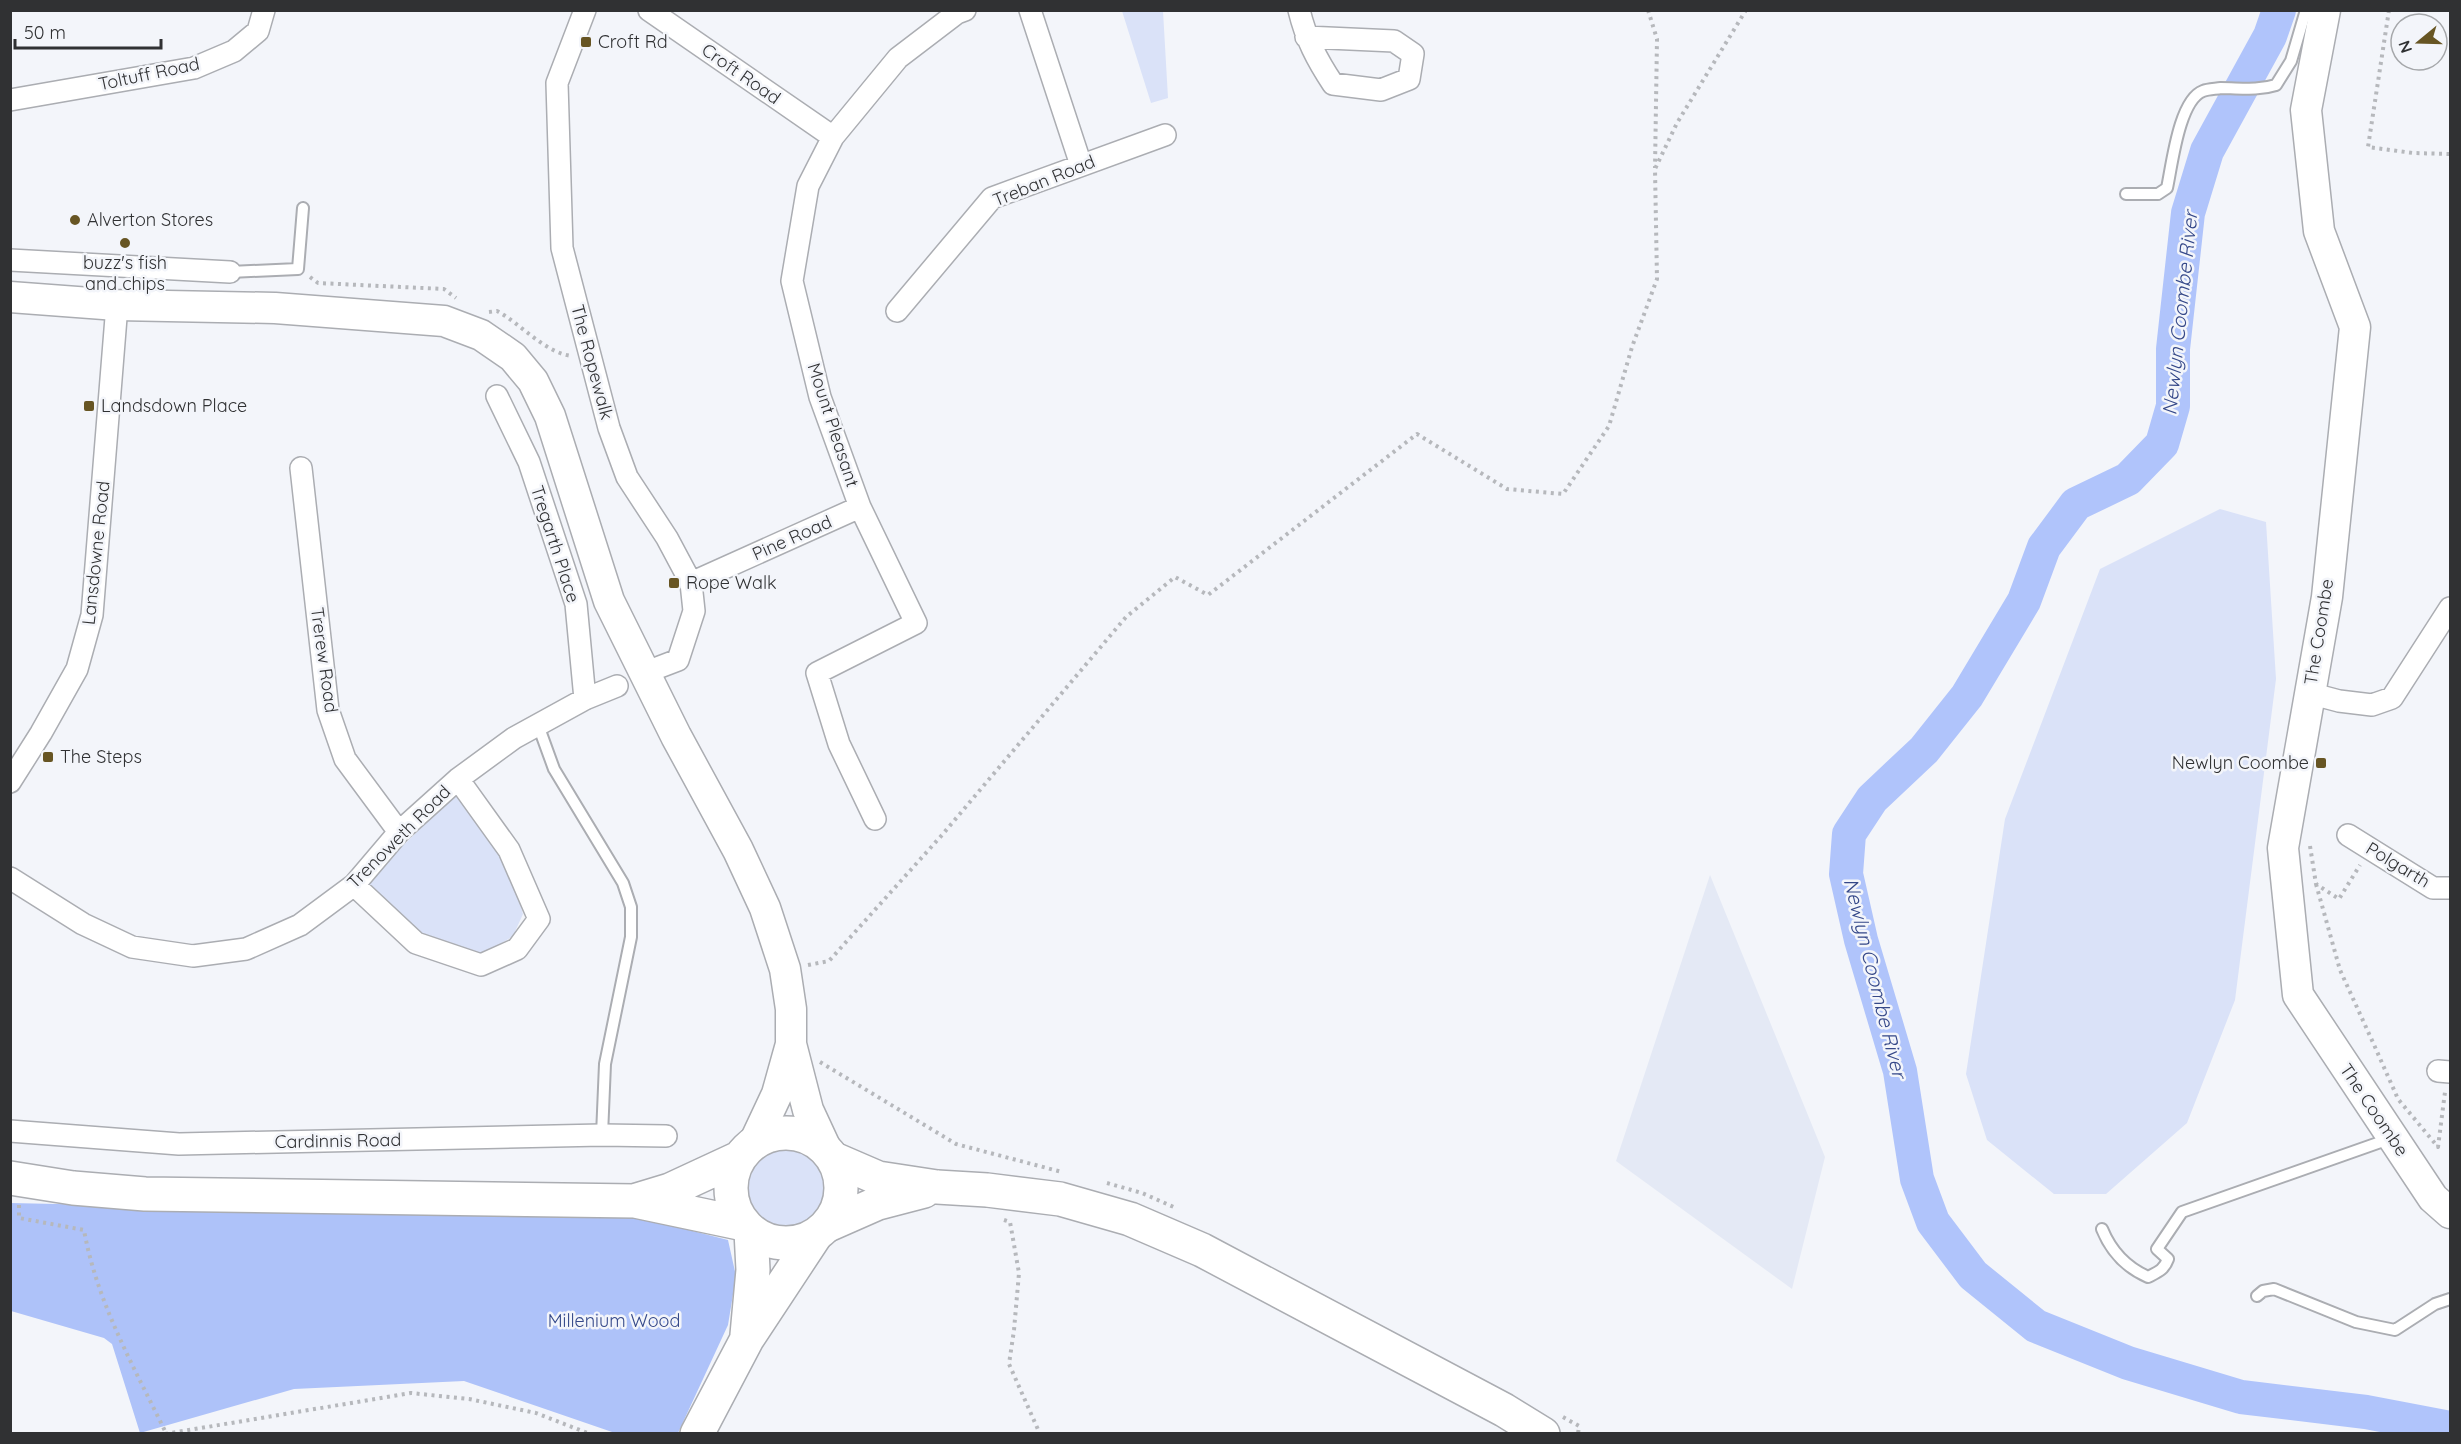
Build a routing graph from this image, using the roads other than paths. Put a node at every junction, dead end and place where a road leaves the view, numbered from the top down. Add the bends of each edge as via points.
1 (264, 10) edge
2 (585, 10) edge
3 (650, 10) edge
4 (965, 10) edge
5 (1030, 10) edge
6 (1299, 10) edge
7 (2306, 10) edge
8 (2325, 10) edge
9 (1306, 37) junction
10 (10, 100) edge
11 (1165, 135) dead end
12 (833, 137) junction
13 (1082, 165) junction
14 (2126, 194) dead end
15 (303, 208) dead end
16 (10, 260) edge
17 (230, 272) joint
18 (10, 297) edge
19 (117, 305) junction
20 (897, 311) dead end
21 (497, 396) dead end
22 (301, 468) dead end
23 (860, 507) junction
24 (691, 583) junction
25 (2451, 608) edge
26 (644, 673) junction
27 (617, 686) dead end
28 (2309, 693) junction
29 (585, 699) junction
30 (538, 725) junction
31 (458, 779) junction
32 (10, 782) edge
33 (875, 819) dead end
34 (399, 832) junction
35 (2348, 835) dead end
36 (10, 878) edge
37 (354, 885) junction
38 (2451, 888) edge
39 (791, 1044) junction
40 (10, 1131) edge
41 (602, 1135) junction
42 (666, 1136) dead end
43 (2392, 1137) junction
44 (747, 1151) junction
45 (831, 1155) junction
46 (10, 1178) edge
47 (937, 1188) junction
48 (635, 1201) junction
49 (2445, 1201) edge
50 (747, 1227) junction
51 (2102, 1228) dead end
52 (821, 1231) junction
53 (2257, 1296) dead end
54 (2451, 1299) edge
55 (747, 1339) junction
56 (697, 1434) edge
57 (1543, 1434) edge

1 - 10 street, Toltuff Road via 258,31 234,51 194,68
2 - 24 street, The Ropewalk via 557,83 562,248 609,428 627,477
3 - 12 street, Croft Road
4 - 12 street, Mount Pleasant via 898,58
5 - 13 street
6 - 9 street
7 - 14 lane via 2291,61 2276,85 2253,90 2201,91 2182,118 2167,188 2158,194
8 - 28 street, The Coombe via 2306,110 2319,231 2355,327 2327,597
9 - 9 street via 1333,84 1381,90 1409,80 1413,54 1394,41
11 - 13 street, Treban Road
12 - 23 street, Mount Pleasant via 808,186 792,281 820,397
13 - 20 street, Treban Road via 992,198
15 - 17 lane via 298,269
16 - 17 street
18 - 19 street
19 - 26 street via 275,308 444,321 481,335 513,357 532,381 550,416 609,602
19 - 32 street, Lansdowne Road via 92,615 77,669
21 - 29 street, Tregarth Place via 529,462 576,604
22 - 34 street, Trerew Road via 328,710 345,759
23 - 24 street, Pine Road
23 - 33 street, Mount Pleasant via 916,623 817,673 839,744
24 - 26 street, The Ropewalk via 694,610 678,660
25 - 28 street via 2392,698 2372,705
26 - 39 street via 765,908 785,969
27 - 29 street, Trenoweth Road
28 - 43 street, The Coombe via 2283,848 2298,994
29 - 30 street, Trenoweth Road
30 - 31 street, Trenoweth Road
30 - 41 lane via 554,769 623,882 631,907 631,937 605,1064
31 - 34 street, Trenoweth Road
31 - 37 street via 509,850 539,919 517,949 481,965 416,943
34 - 37 street, Trenoweth Road
35 - 38 street, Polgarth via 2433,888
36 - 37 street, Trenoweth Road via 83,924 132,947 193,956 246,950 300,925
39 - 44 street via 777,1094
39 - 45 street via 808,1110
40 - 41 street, Cardinnis Road via 179,1144
41 - 42 street, Cardinnis Road
43 - 49 street, The Coombe
43 - 51 lane via 2182,1212 2157,1249 2168,1259 2166,1265 2148,1277 2132,1270 2110,1247
44 - 45 main road via 771,1135 789,1132 807,1136
44 - 48 main road via 670,1191
44 - 50 main road via 732,1177 731,1197
45 - 47 main road via 878,1178
45 - 52 main road via 842,1193 837,1210
46 - 48 main road via 145,1194
47 - 52 main road via 878,1203
47 - 57 main road via 1060,1199 1130,1219 1202,1250
48 - 50 main road
50 - 52 main road via 766,1240 782,1244 799,1242
50 - 55 main road via 753,1270
52 - 55 main road
53 - 54 lane via 2274,1289 2356,1322 2395,1330 2435,1304
55 - 56 main road

